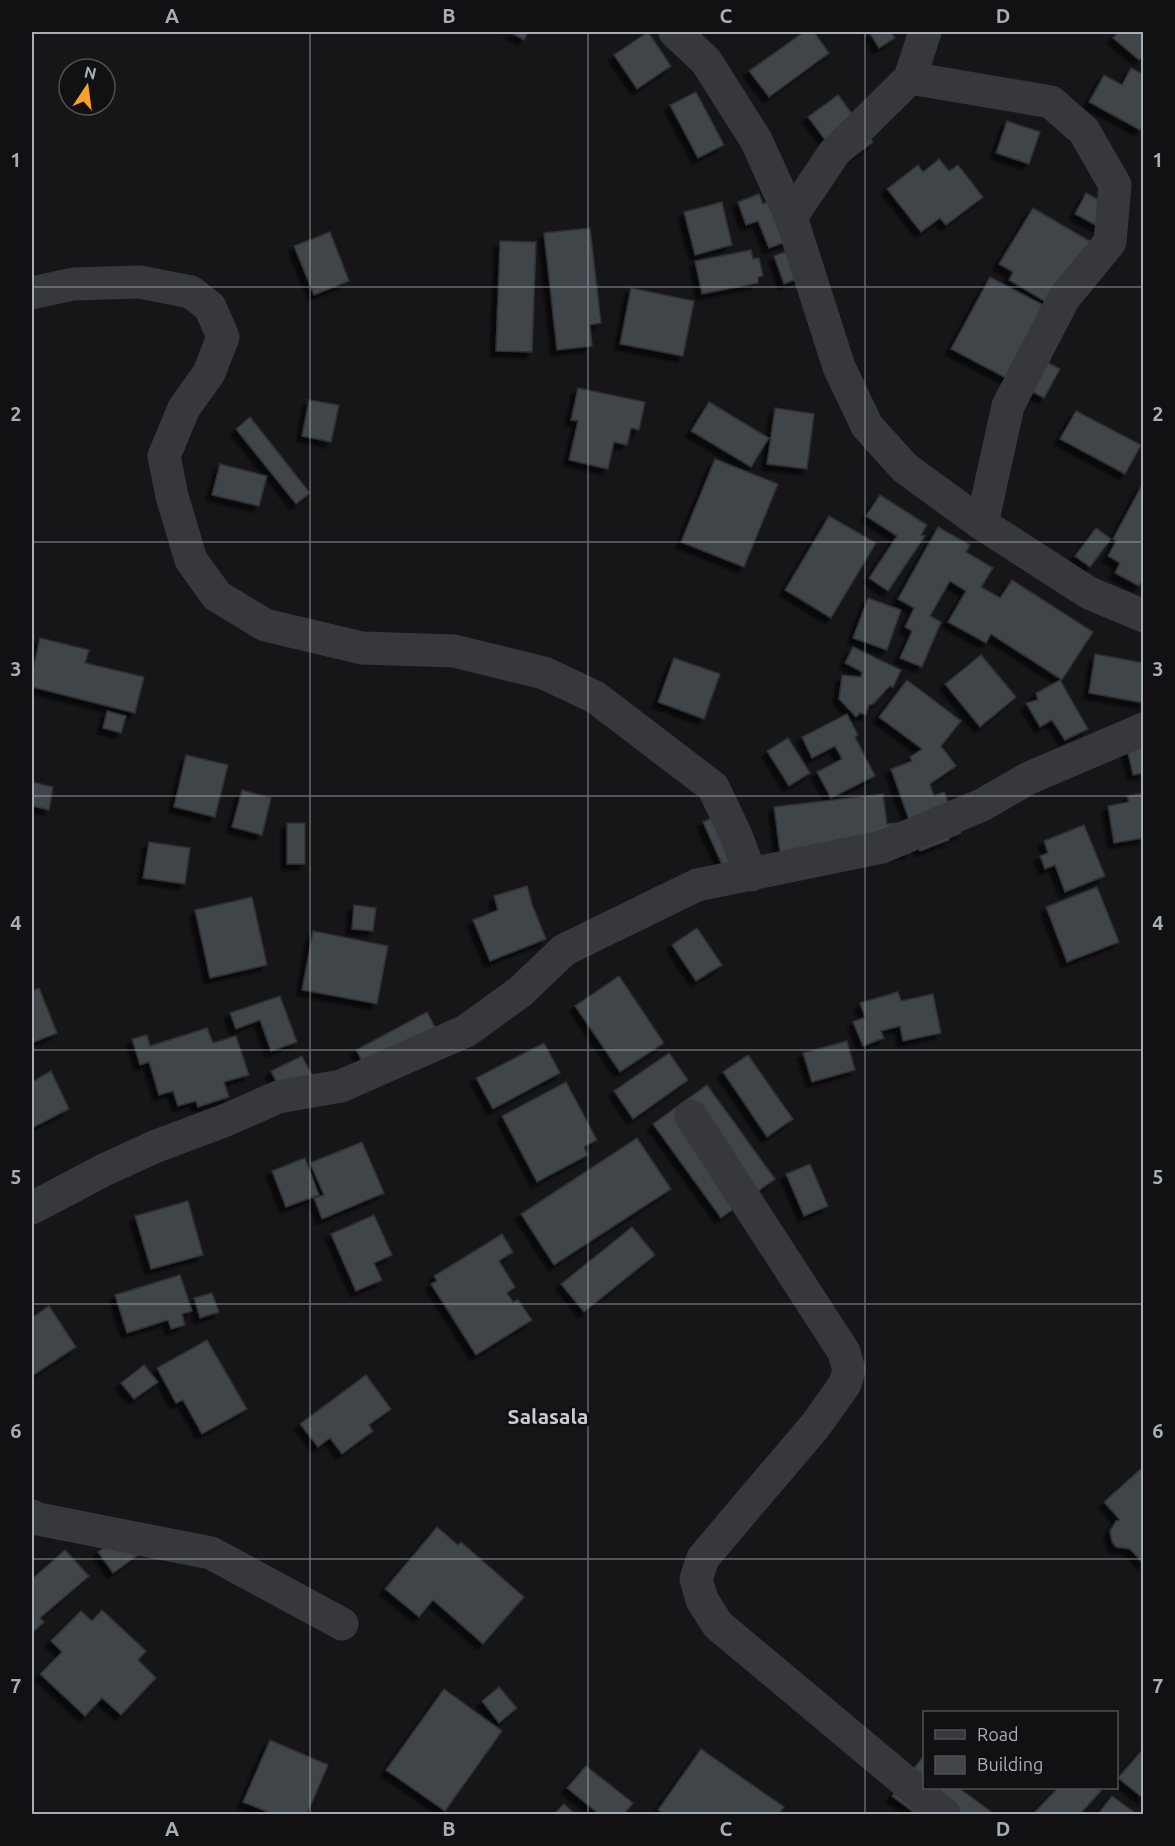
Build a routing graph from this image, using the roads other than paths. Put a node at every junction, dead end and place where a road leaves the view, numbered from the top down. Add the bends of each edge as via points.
1 (675, 32) edge
2 (925, 32) edge
3 (910, 78) junction
4 (791, 217) junction
5 (32, 293) edge
6 (982, 524) junction
7 (1143, 616) edge
8 (1143, 729) edge
9 (751, 875) junction
10 (691, 1116) dead end
11 (32, 1208) edge
12 (32, 1516) edge
13 (342, 1624) dead end
14 (944, 1815) edge

1 - 4 street via 706,61 756,140
2 - 3 street
3 - 4 street via 834,153
3 - 6 street via 1051,102 1084,131 1115,185 1110,242 1064,298 1008,406
4 - 6 street via 839,367 867,426 905,468
5 - 9 street via 73,284 140,282 191,292 210,307 223,337 209,373 184,408 164,456 191,560 217,596 265,625 362,648 454,651 544,673 595,697 713,787
6 - 7 street via 1089,593
8 - 9 street via 882,847
9 - 11 street via 697,885 564,950 520,992 465,1031 341,1086 278,1097 154,1147
10 - 14 street via 844,1352 849,1371 845,1384 815,1426 703,1558 696,1579 702,1600 718,1625
12 - 13 street via 211,1553

